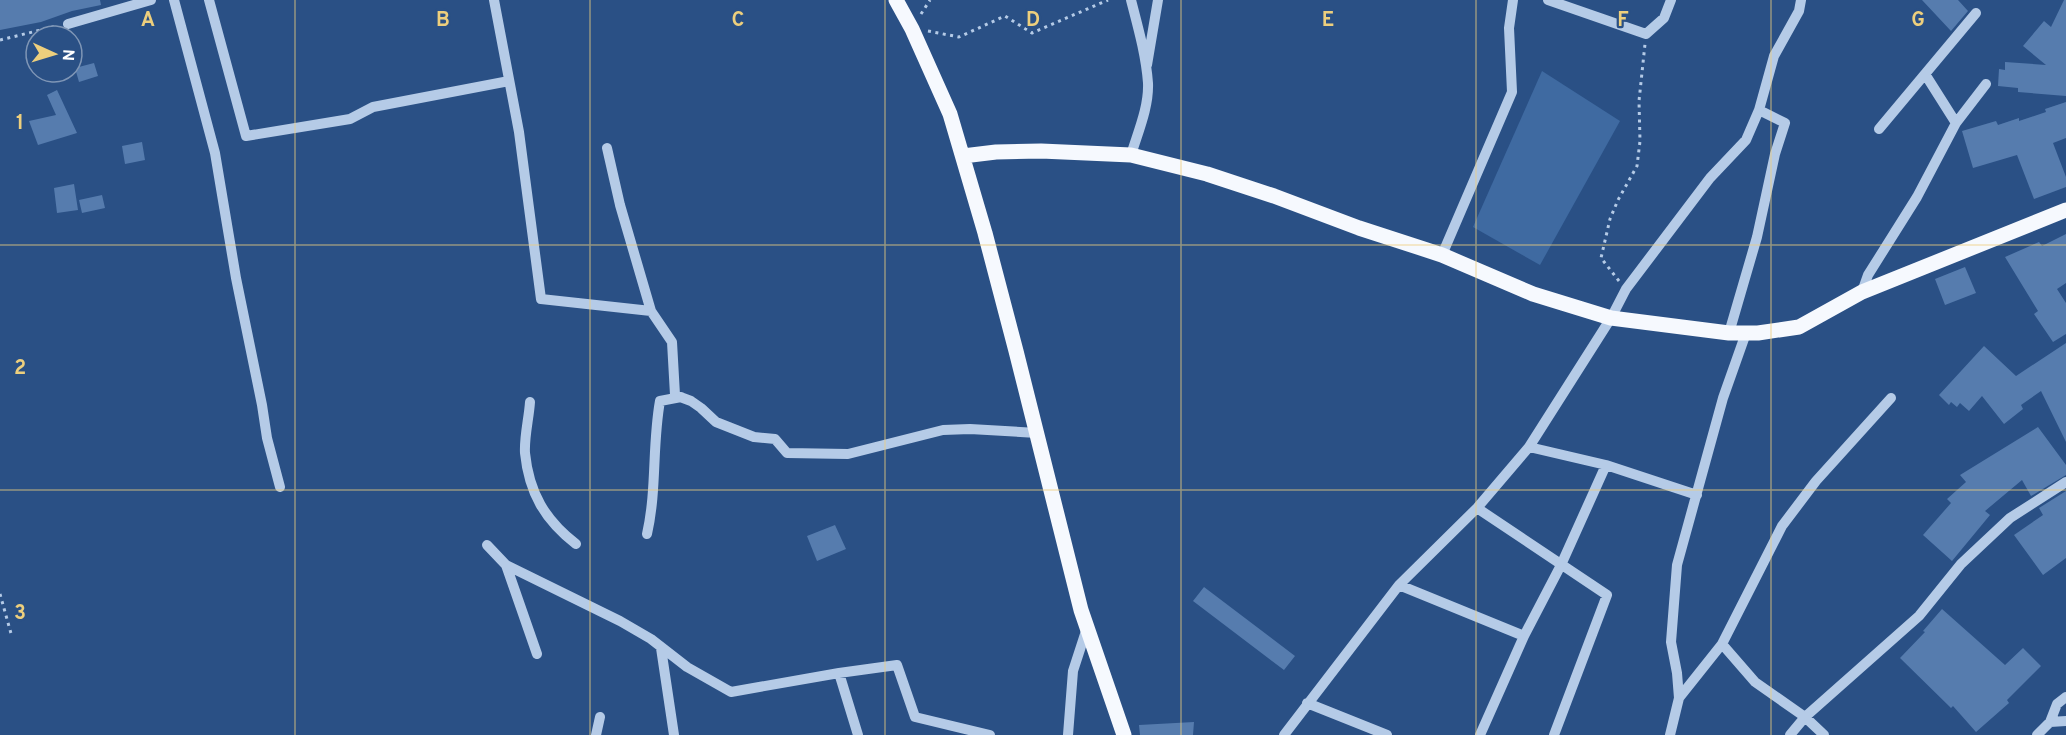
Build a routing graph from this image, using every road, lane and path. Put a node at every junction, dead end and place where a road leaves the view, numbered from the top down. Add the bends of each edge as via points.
1 (151, 0) edge
2 (174, 0) edge
3 (209, 0) edge
4 (494, 0) edge
5 (896, 0) edge
6 (1108, 0) edge
7 (1131, 0) edge
8 (1158, 0) edge
9 (1513, 0) edge
10 (1548, 0) edge
11 (1671, 0) edge
12 (1807, 0) edge
13 (1800, 5) edge
14 (1976, 13) dead end
15 (68, 24) edge
16 (912, 29) junction
17 (24, 34) edge
18 (1646, 34) junction
19 (0, 40) edge
20 (1146, 73) junction
21 (1925, 74) junction
22 (509, 81) junction
23 (1986, 84) dead end
24 (1759, 110) junction
25 (1956, 123) junction
26 (1879, 129) dead end
27 (607, 148) dead end
28 (1131, 155) junction
29 (963, 156) junction
30 (2066, 210) edge
31 (1442, 255) junction
32 (1626, 289) junction
33 (1862, 292) junction
34 (651, 311) junction
35 (1611, 318) junction
36 (1729, 333) junction
37 (1746, 333) junction
38 (681, 397) junction
39 (1891, 398) dead end
40 (530, 402) dead end
41 (1037, 433) junction
42 (1529, 447) junction
43 (1606, 465) junction
44 (2066, 482) edge
45 (280, 487) dead end
46 (1696, 495) junction
47 (1477, 508) junction
48 (647, 534) dead end
49 (576, 544) dead end
50 (487, 545) dead end
51 (506, 565) junction
52 (1561, 565) junction
53 (1399, 585) junction
54 (0, 594) edge
55 (1087, 628) junction
56 (1524, 636) junction
57 (12, 637) dead end
58 (1722, 645) junction
59 (661, 648) junction
60 (537, 654) dead end
61 (839, 673) junction
62 (2066, 697) edge
63 (1679, 698) junction
64 (1307, 704) junction
65 (600, 717) dead end
66 (1805, 717) junction
67 (2066, 721) edge
68 (2050, 722) junction
69 (2041, 734) edge
70 (596, 735) edge
71 (674, 735) edge
72 (858, 735) edge
73 (990, 735) edge
74 (1068, 735) edge
75 (1124, 735) edge
76 (1284, 735) edge
77 (1387, 735) edge
78 (1480, 735) edge
79 (1554, 735) edge
80 (1670, 735) edge
81 (1790, 735) edge
82 (1824, 735) edge

1 - 15 street
2 - 45 street via 214,153 267,438
3 - 22 street via 246,136 350,119 373,107
4 - 22 street
5 - 16 main road
6 - 16 path via 1032,33 1005,16 959,37
7 - 20 street
8 - 20 street
9 - 31 street via 1509,28 1512,92
10 - 18 street
11 - 18 street via 1664,18
12 - 13 street
13 - 24 street via 1774,56
14 - 21 street
16 - 29 main road via 950,114
17 - 19 path
18 - 32 path via 1636,166 1617,200 1600,258
20 - 28 street via 1144,114
21 - 25 street
21 - 26 street
22 - 34 street via 541,299
23 - 25 street
24 - 32 street via 1746,140 1710,178
24 - 36 street via 1785,123
25 - 33 street via 1917,197 1868,275
27 - 34 street
28 - 29 main road via 1041,151
28 - 31 main road via 1207,174
29 - 41 main road
30 - 33 main road
31 - 35 main road via 1533,294
32 - 35 street
33 - 37 main road via 1799,327
34 - 38 street via 672,342 675,395
35 - 36 main road
35 - 42 street
36 - 37 main road
37 - 46 street
38 - 41 street via 716,422 754,437 775,439 787,453 848,454 943,430
38 - 48 street via 660,401
39 - 58 street via 1816,481 1782,526
40 - 49 street via 525,452 532,492 558,530
41 - 55 main road
42 - 43 street
42 - 47 street
43 - 46 street
43 - 52 street
44 - 66 street via 2010,518 1961,564 1919,616
46 - 63 street via 1677,565 1671,642
47 - 52 street
47 - 53 street
50 - 51 street
51 - 59 street via 620,621
51 - 60 street
52 - 56 street
52 - 79 street via 1607,595
53 - 56 street
53 - 64 street
54 - 57 path
55 - 74 street via 1073,671
55 - 75 main road
56 - 78 street
58 - 63 street
58 - 66 street via 1755,682
59 - 61 street via 731,692
59 - 71 street
61 - 72 street
61 - 73 street via 897,665 915,717
62 - 68 street via 2057,704
63 - 80 street
64 - 76 street
64 - 77 street
65 - 70 street
66 - 81 street
66 - 82 street
67 - 68 street
68 - 69 street

